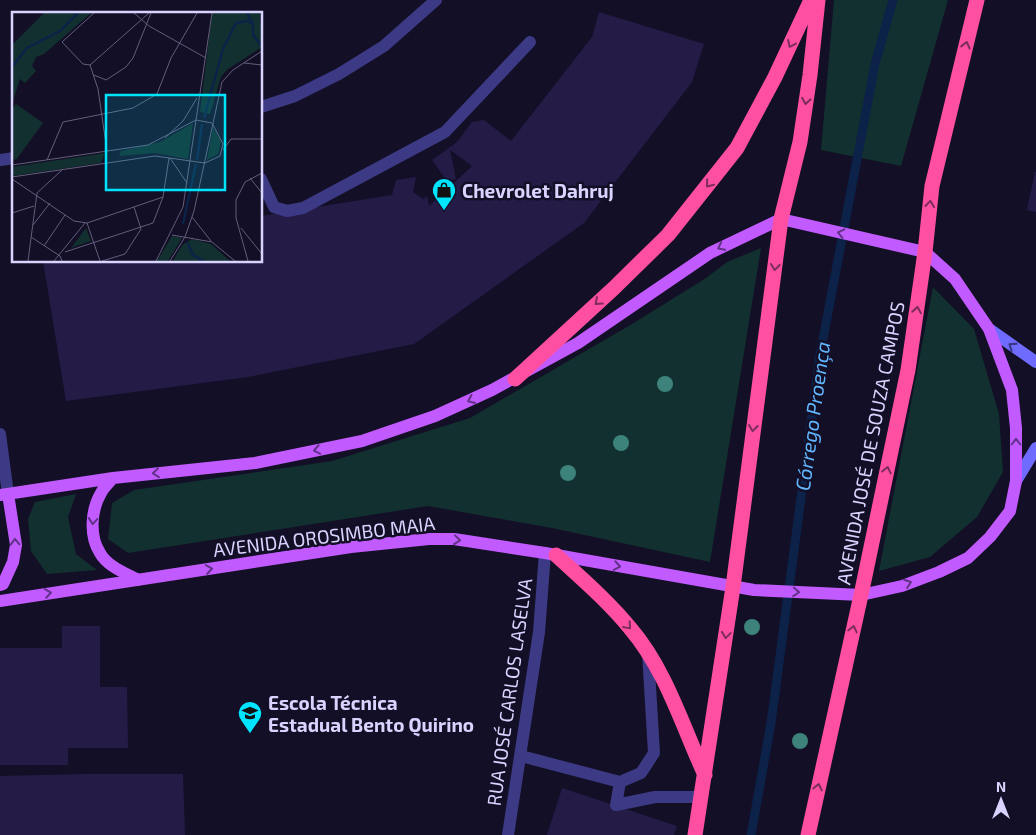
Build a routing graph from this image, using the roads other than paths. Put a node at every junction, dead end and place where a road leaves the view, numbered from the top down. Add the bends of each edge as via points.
1 (436, 0) edge
2 (811, 0) edge
3 (818, 0) edge
4 (977, 0) edge
5 (530, 42) dead end
6 (262, 107) edge
7 (262, 181) edge
8 (781, 219) junction
9 (925, 252) junction
10 (989, 329) junction
11 (1036, 362) edge
12 (515, 378) junction
13 (0, 434) edge
14 (1036, 448) edge
15 (113, 478) junction
16 (1016, 481) junction
17 (4, 494) edge
18 (550, 554) junction
19 (138, 580) junction
20 (0, 585) edge
21 (732, 587) junction
22 (861, 595) junction
23 (0, 600) edge
24 (648, 653) junction
25 (521, 756) junction
26 (705, 775) junction
27 (620, 782) junction
28 (701, 797) junction
29 (508, 835) edge
30 (695, 835) edge
31 (808, 835) edge

1 - 6 street via 384,46 339,74 295,96
2 -> 12 highway via 776,77 737,148 668,235
3 -> 8 highway via 800,142
9 -> 4 highway, AVENIDA JOSÉ DE SOUZA CAMPOS via 932,186
5 - 7 street via 445,132 303,208 287,211 274,207
9 -> 8 main road
8 -> 12 main road via 710,253 586,338
8 -> 21 highway
9 - 10 main road, AVENIDA OROSIMBO MAIA via 955,279
22 -> 9 highway, AVENIDA JOSÉ DE SOUZA CAMPOS via 908,370
11 -> 10 main road
16 -> 10 main road, AVENIDA OROSIMBO MAIA via 1012,390
12 -> 15 main road via 435,416 362,441 255,463
13 - 17 street
14 - 16 main road
15 - 17 main road
15 -> 19 main road via 96,502 92,522 94,538 100,554 116,569
22 -> 16 main road, AVENIDA OROSIMBO MAIA via 902,586 968,558 1010,511
20 -> 17 main road via 13,562 16,545
19 -> 18 main road, AVENIDA OROSIMBO MAIA via 351,547 429,539 454,539
18 -> 21 main road, AVENIDA OROSIMBO MAIA
18 -> 24 highway via 631,628
18 - 25 street, RUA JOSÉ CARLOS LASELVA
23 -> 19 main road, AVENIDA OROSIMBO MAIA
21 -> 22 main road, AVENIDA OROSIMBO MAIA
21 -> 26 highway
31 -> 22 highway, AVENIDA JOSÉ DE SOUZA CAMPOS
24 - 26 highway via 668,688
24 - 27 street via 654,753 641,773
25 - 27 street
25 - 29 street, RUA JOSÉ CARLOS LASELVA
26 - 28 highway
27 - 28 street via 616,804 655,797
28 - 30 highway

